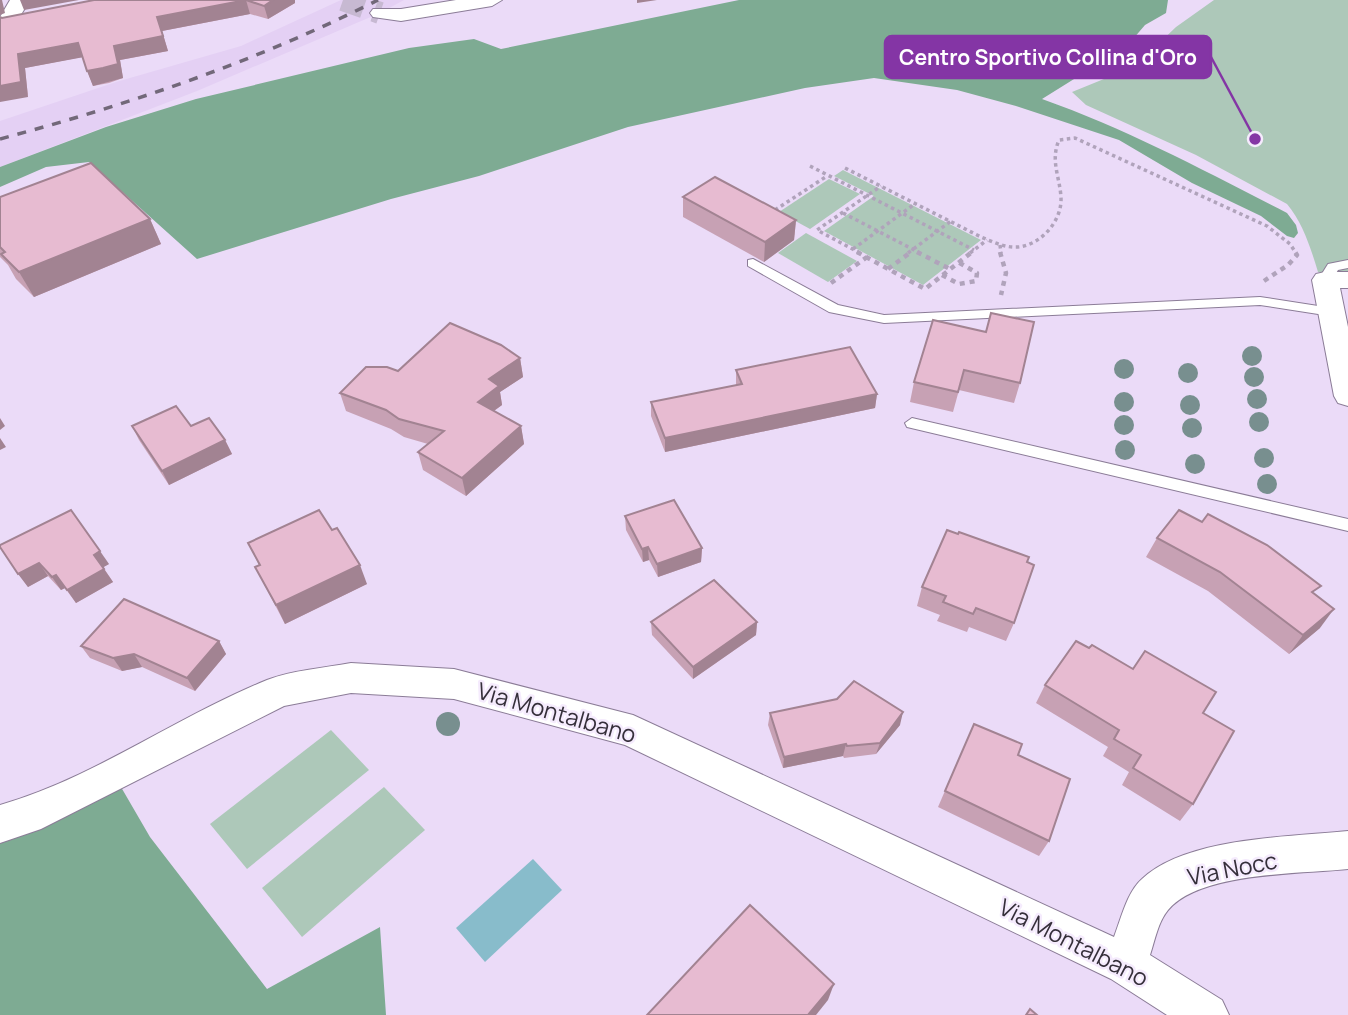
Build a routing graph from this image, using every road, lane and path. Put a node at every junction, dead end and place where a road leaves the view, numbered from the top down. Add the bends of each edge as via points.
1 (20, 0) edge
2 (492, 0) edge
3 (380, 13) tunnel mouth
4 (33, 17) edge
5 (3, 23) edge
6 (810, 166) dead end
7 (845, 168) dead end
8 (828, 176) junction
9 (881, 186) junction
10 (868, 196) junction
11 (916, 204) junction
12 (775, 210) edge
13 (843, 213) junction
14 (902, 213) junction
15 (951, 221) junction
16 (878, 231) junction
17 (937, 231) junction
18 (988, 239) junction
19 (1000, 245) junction
20 (913, 249) junction
21 (853, 250) junction
22 (974, 250) junction
23 (867, 257) junction
24 (958, 262) junction
25 (753, 263) dead end
26 (1348, 264) edge
27 (888, 269) junction
28 (950, 269) junction
29 (942, 275) junction
30 (1337, 280) edge
31 (789, 284) junction
32 (1260, 300) junction
33 (1331, 312) junction
34 (1010, 314) junction
35 (1348, 396) edge
36 (912, 423) dead end
37 (1348, 525) edge
38 (0, 824) edge
39 (1348, 850) edge
40 (1126, 964) junction
41 (1207, 1015) edge

1 - 5 street
2 - 3 street via 401,15
4 - 5 street
6 - 8 path
7 - 9 path
8 - 10 path
8 - 12 path
9 - 10 path
9 - 11 path
10 - 13 path
10 - 14 path
11 - 14 path
11 - 15 path
13 - 16 path
13 - 21 path via 817,230
14 - 16 path
14 - 17 path
15 - 17 path
15 - 18 path
16 - 20 path
16 - 21 path
17 - 20 path
17 - 22 path
18 - 19 path
18 - 22 path
19 - 32 path via 1035,242 1050,229 1061,200 1053,154 1059,140 1075,138 1253,218 1290,244 1297,255 1260,285
19 - 34 path via 1008,273 1001,302
20 - 27 path
20 - 28 path
21 - 23 path
22 - 24 path
23 - 27 path
23 - 31 path via 830,284 807,271
24 - 28 path
24 - 29 path via 977,273 976,281 959,284
25 - 31 lane
26 - 30 lane via 1333,267
27 - 29 path via 925,289
28 - 29 path
30 - 33 street
31 - 34 lane via 834,309 867,317
32 - 33 lane
32 - 34 lane
33 - 35 street
36 - 37 lane
38 - 40 street, Via Montalbano via 114,775 278,692 351,678 454,684 633,731
39 - 40 street, Via Nocc via 1192,870 1153,896
40 - 41 street, Via Montalbano

